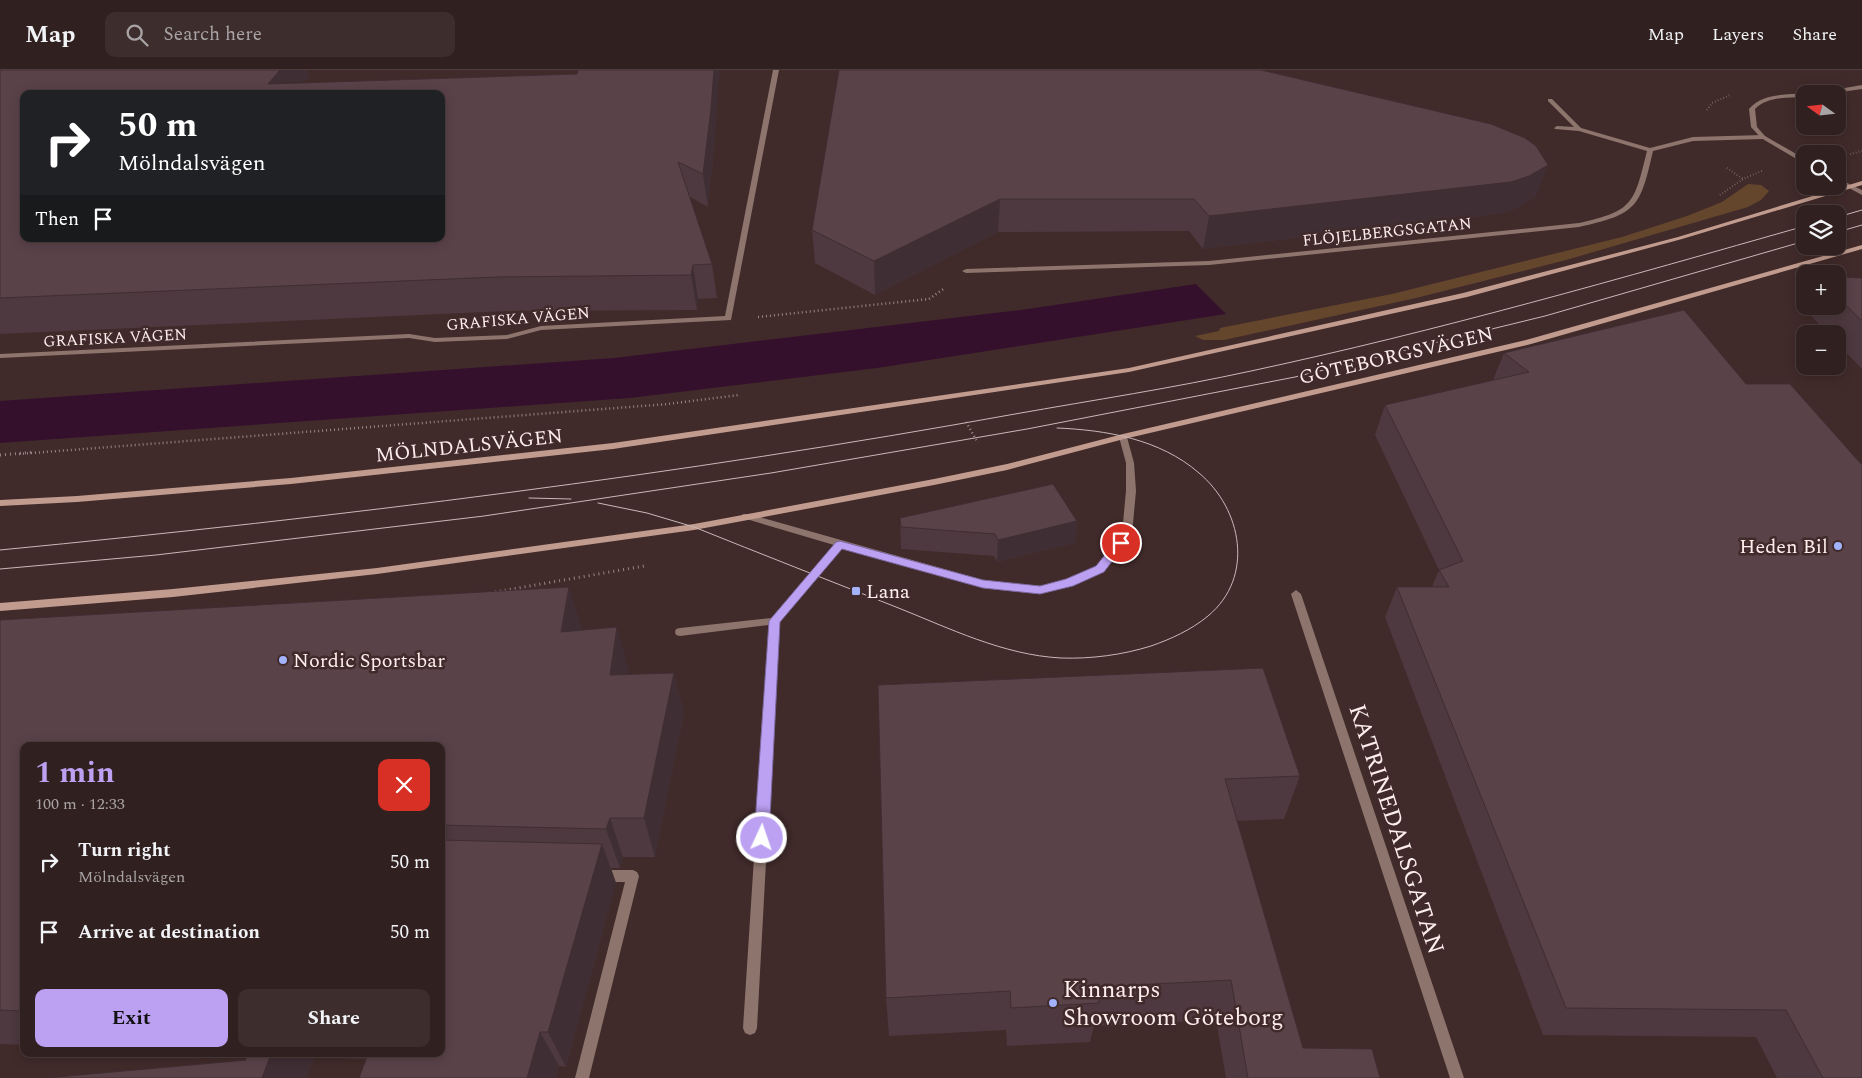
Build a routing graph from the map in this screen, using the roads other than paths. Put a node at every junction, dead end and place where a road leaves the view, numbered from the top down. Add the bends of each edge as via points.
1 (776, 70) edge
2 (1862, 87) edge
3 (1846, 89) edge
4 (1796, 96) edge
5 (1550, 100) dead end
6 (1557, 128) dead end
7 (1580, 129) junction
8 (1763, 137) junction
9 (1650, 150) junction
10 (1796, 157) edge
11 (1846, 184) edge
12 (1862, 184) edge
13 (1851, 187) junction
14 (1862, 193) edge
15 (1862, 247) edge
16 (967, 271) road end
17 (0, 356) edge
18 (1123, 437) junction
19 (0, 503) edge
20 (746, 516) junction
21 (840, 544) junction
22 (1296, 594) dead end
23 (0, 607) edge
24 (774, 621) junction
25 (680, 632) dead end
26 (585, 875) edge
27 (750, 1028) dead end
28 (582, 1078) edge
29 (1457, 1078) edge

1 - 17 street, GRAFISKA VÄGEN via 728,318 541,328 507,337 435,340 409,336
2 - 3 street
4 - 8 street via 1755,104 1752,109 1754,127
5 - 7 street
6 - 7 street
7 - 9 street
8 - 9 street via 1693,139
8 - 10 street
9 - 16 street, FLÖJELBERGSGATAN via 1639,194 1629,208 1609,219 1578,225 1209,263
11 - 13 street
12 - 13 main road
13 - 14 street
13 - 19 main road, MÖLNDALSVÄGEN via 1680,238 1454,297 1129,370 613,446 291,481
15 - 18 main road, GÖTEBORGSVÄGEN via 1528,342
18 - 20 main road, GÖTEBORGSVÄGEN via 1008,467
18 - 21 street via 1130,463 1131,491 1126,534 1100,569 1069,583 1040,590 983,584
20 - 21 street
20 - 23 main road via 694,528 376,571 173,593
21 - 24 street
22 - 29 street, KATRINEDALSGATAN
24 - 25 street
24 - 27 street
26 - 28 street via 633,876

